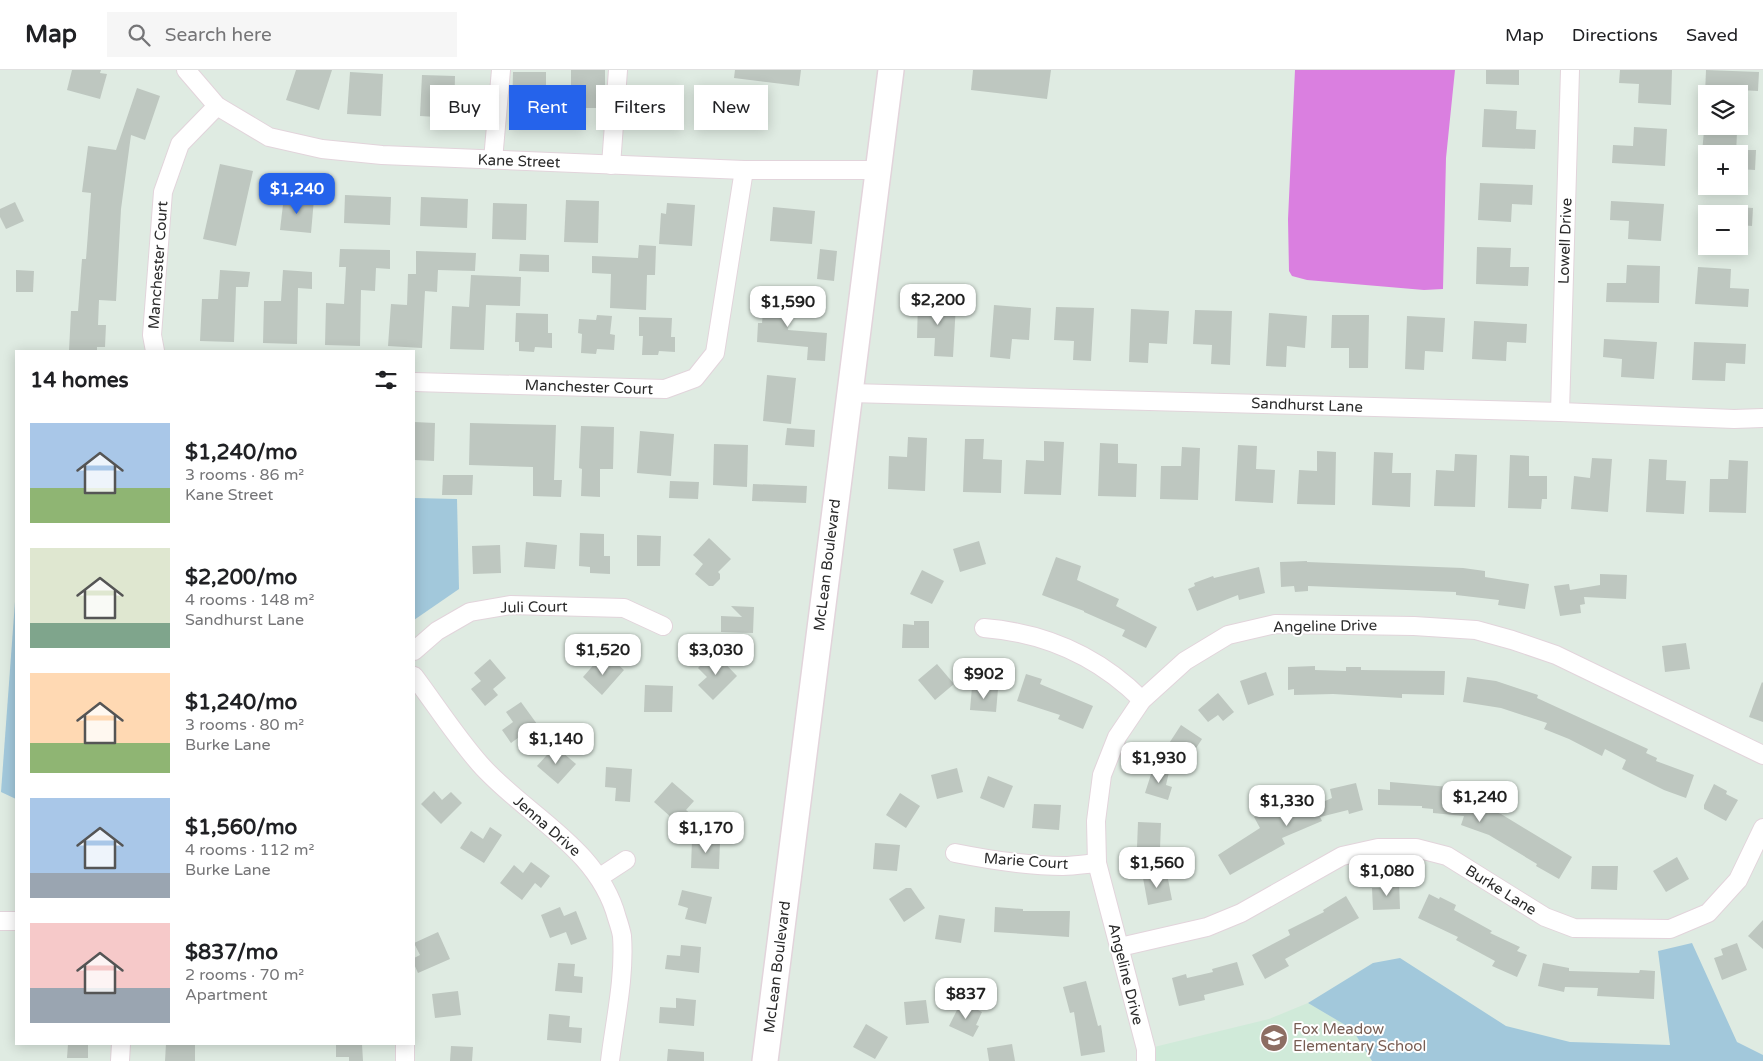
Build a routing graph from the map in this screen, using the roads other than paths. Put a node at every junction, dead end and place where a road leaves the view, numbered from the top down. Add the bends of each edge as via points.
1 (186, 70) edge
2 (501, 70) edge
3 (618, 70) edge
4 (891, 70) edge
5 (1570, 70) edge
6 (217, 106) junction
7 (493, 160) junction
8 (611, 165) junction
9 (744, 170) junction
10 (879, 170) junction
11 (156, 350) edge
12 (415, 382) edge
13 (850, 393) junction
14 (1560, 412) junction
15 (1763, 418) edge
16 (663, 626) dead end
17 (984, 628) dead end
18 (415, 649) edge
19 (415, 677) edge
20 (1142, 700) junction
21 (1763, 756) edge
22 (1763, 828) edge
23 (956, 853) dead end
24 (626, 860) dead end
25 (1097, 862) junction
26 (600, 877) junction
27 (0, 921) edge
28 (15, 921) edge
29 (1120, 947) junction
30 (121, 1045) edge
31 (405, 1045) edge
32 (120, 1061) edge
33 (405, 1061) edge
34 (610, 1061) edge
35 (765, 1061) edge
36 (1146, 1061) edge

1 - 6 street, Kane Street
2 - 7 street
3 - 8 street
4 - 10 main road, McLean Boulevard
5 - 14 street, Lowell Drive
6 - 7 street, Kane Street via 269,137 322,149
6 - 11 street, Manchester Court via 180,144 163,192 152,335
7 - 8 street, Kane Street
8 - 9 street, Kane Street
9 - 10 street, Kane Street
9 - 12 street, Manchester Court via 715,353 696,378 665,389
10 - 13 main road, McLean Boulevard
13 - 14 street, Sandhurst Lane
13 - 35 main road, McLean Boulevard
14 - 15 street, Sandhurst Lane
16 - 18 street, Juli Court via 624,608 510,605 470,612 437,631
17 - 20 street via 1029,634 1071,649 1123,682
19 - 26 street, Jenna Drive via 479,763 503,788 573,846
20 - 21 street, Angeline Drive via 1185,661 1228,635 1275,624 1476,630 1556,655
20 - 25 street, Angeline Drive via 1117,737 1102,775 1096,821
22 - 29 street, Burke Lane via 1738,880 1708,912 1670,929 1574,928 1545,918 1447,856 1416,848 1378,848 1342,856 1241,914 1207,927
23 - 25 street, Marie Court via 1029,864 1063,866
24 - 26 street
25 - 29 street, Angeline Drive
26 - 34 street, Jenna Drive via 613,903 622,935 622,970
27 - 28 street
29 - 36 street, Angeline Drive via 1146,1049
30 - 32 street
31 - 33 street

